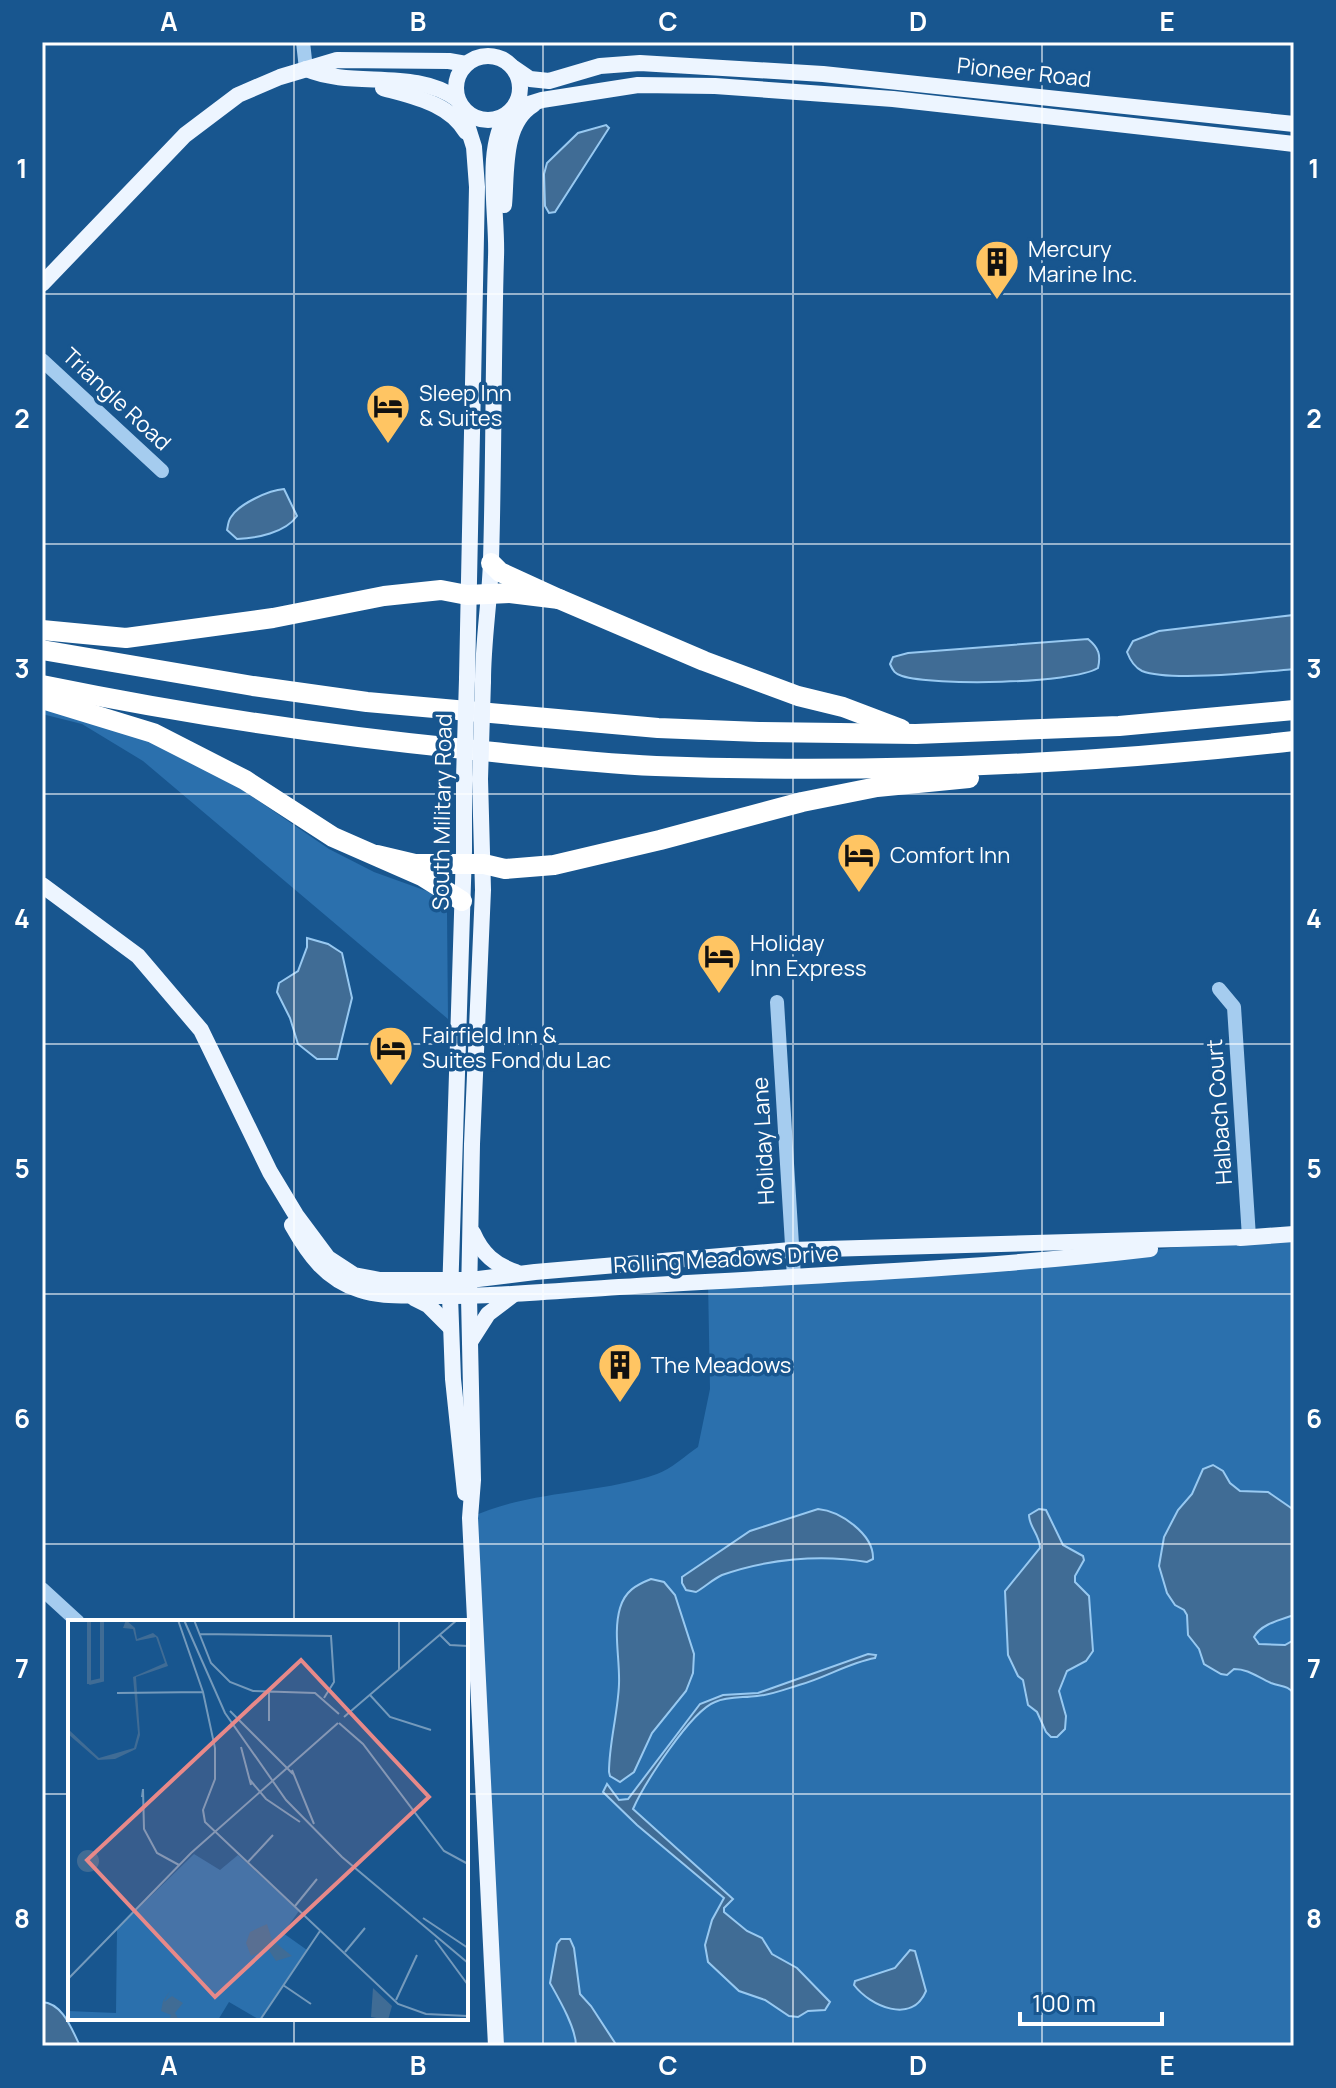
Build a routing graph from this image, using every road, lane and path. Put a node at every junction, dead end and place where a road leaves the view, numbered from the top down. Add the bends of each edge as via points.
1 (303, 42) edge
2 (484, 42) edge
3 (502, 42) edge
4 (468, 62) junction
5 (509, 64) junction
6 (306, 69) junction
7 (355, 79) junction
8 (542, 100) junction
9 (460, 104) junction
10 (511, 112) junction
11 (1294, 124) edge
12 (1294, 144) edge
13 (475, 156) junction
14 (496, 254) junction
15 (42, 284) edge
16 (42, 360) edge
17 (162, 471) dead end
18 (491, 563) junction
19 (478, 595) junction
20 (559, 599) junction
21 (42, 630) edge
22 (42, 650) edge
23 (42, 685) edge
24 (42, 699) edge
25 (1294, 710) edge
26 (916, 734) junction
27 (1294, 741) edge
28 (1118, 759) junction
29 (377, 855) junction
30 (474, 864) junction
31 (42, 885) edge
32 (462, 901) junction
33 (1219, 989) dead end
34 (777, 1002) dead end
35 (270, 1172) junction
36 (471, 1229) junction
37 (1294, 1234) edge
38 (1249, 1237) junction
39 (791, 1250) junction
40 (522, 1273) junction
41 (794, 1277) junction
42 (450, 1288) junction
43 (470, 1288) junction
44 (516, 1294) junction
45 (409, 1295) junction
46 (451, 1328) junction
47 (470, 1343) junction
48 (470, 1518) junction
49 (42, 1589) edge
50 (76, 1620) edge
51 (471, 1640) edge
52 (496, 2046) edge

1 - 6 street
2 - 4 main road
3 - 5 main road
4 - 5 main road via 487,56
4 - 6 main road via 337,60
4 - 9 main road via 456,80
5 - 10 main road via 521,89
5 - 11 main road, Pioneer Road via 530,79 549,81 600,66 640,63 823,74
6 - 7 main road
6 - 15 main road via 259,84 196,124
7 - 9 main road via 434,87
7 - 13 main road via 447,110 463,128
8 - 10 main road, Pioneer Road
8 - 12 main road, Pioneer Road via 646,84 740,87
8 - 14 main road via 522,114 512,135
9 - 10 main road via 479,120
9 - 13 main road, South Military Road
10 - 14 main road, South Military Road via 495,150
13 - 19 main road, South Military Road
14 - 18 main road, South Military Road
16 - 17 street, Triangle Road
18 - 19 main road, South Military Road
18 - 20 highway
19 - 20 highway
19 - 21 highway via 441,590 384,596 126,638
19 - 30 main road, South Military Road, bridge
20 - 26 highway via 704,661
22 - 26 highway via 310,694 553,720 759,732
23 - 28 highway via 243,723 583,761 917,768
24 - 29 highway via 153,733 245,780 333,837
25 - 26 highway via 1119,726
27 - 28 highway
28 - 30 highway via 862,790 554,865 505,869
29 - 30 highway via 415,864
29 - 32 highway
30 - 32 main road, South Military Road
30 - 36 main road, South Military Road
31 - 35 main road, Rolling Meadows Drive via 138,956 201,1030
32 - 42 main road, South Military Road
33 - 38 street, Halbach Court via 1234,1007
34 - 39 street, Holiday Lane
35 - 42 main road, Rolling Meadows Drive via 317,1245 339,1267 380,1280
35 - 45 main road, Rolling Meadows Drive via 303,1245 331,1276 375,1294
36 - 40 main road via 490,1259
36 - 43 main road, South Military Road
37 - 38 main road, Rolling Meadows Drive
38 - 39 main road, Rolling Meadows Drive
38 - 41 main road, Rolling Meadows Drive via 1046,1262
39 - 40 main road, Rolling Meadows Drive
39 - 41 street, Holiday Lane
40 - 43 main road, Rolling Meadows Drive
41 - 44 main road, Rolling Meadows Drive
42 - 43 main road, Rolling Meadows Drive
42 - 45 main road, Rolling Meadows Drive
42 - 46 main road, South Military Road
43 - 44 main road, Rolling Meadows Drive
43 - 47 main road, South Military Road
44 - 47 main road via 488,1314
45 - 46 main road
46 - 48 main road, South Military Road
47 - 48 main road, South Military Road
48 - 51 main road, South Military Road
49 - 50 street
51 - 52 main road, South Military Road

